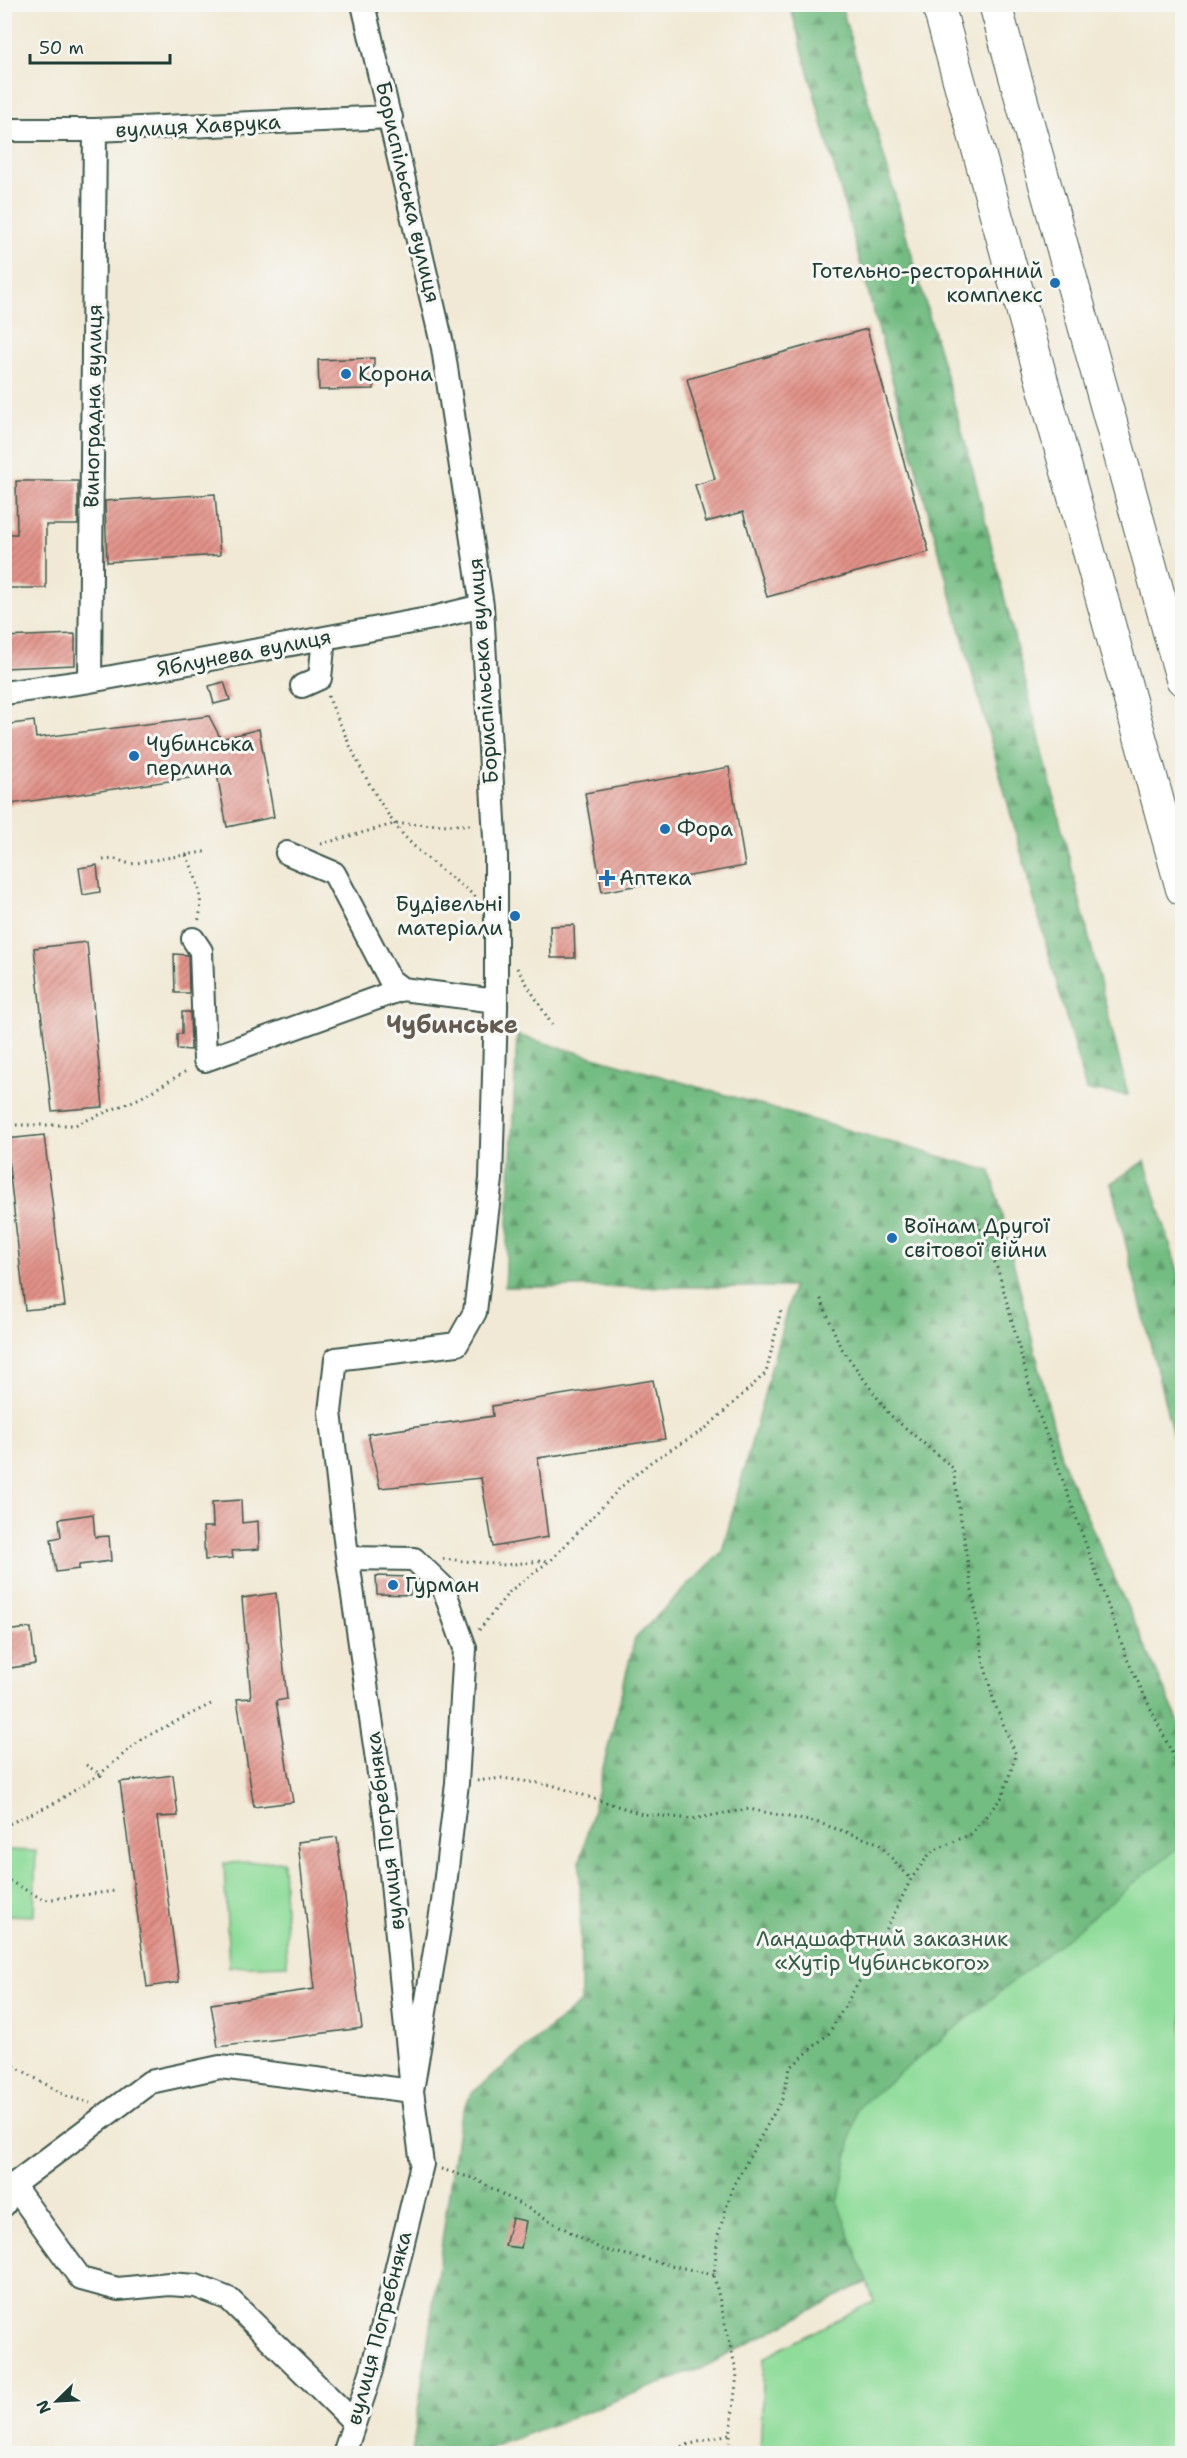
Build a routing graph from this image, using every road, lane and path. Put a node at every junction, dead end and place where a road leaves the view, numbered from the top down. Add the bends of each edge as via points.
1 (363, 4) edge
2 (938, 4) edge
3 (995, 4) edge
4 (392, 117) junction
5 (4, 130) edge
6 (96, 130) junction
7 (482, 606) junction
8 (324, 638) junction
9 (1182, 679) edge
10 (90, 681) junction
11 (311, 682) joint
12 (4, 693) edge
13 (394, 824) junction
14 (494, 826) junction
15 (209, 851) dead end
16 (287, 853) joint
17 (186, 855) junction
18 (103, 860) dead end
19 (1182, 889) edge
20 (496, 923) junction
21 (193, 939) joint
22 (402, 989) junction
23 (496, 1001) junction
24 (552, 1025) dead end
25 (205, 1060) junction
26 (4, 1125) edge
27 (978, 1223) dead end
28 (820, 1297) dead end
29 (781, 1310) dead end
30 (475, 1312) joint
31 (348, 1558) junction
32 (438, 1558) dead end
33 (552, 1559) junction
34 (465, 1648) junction
35 (213, 1703) dead end
36 (86, 1765) dead end
37 (100, 1774) junction
38 (1182, 1774) edge
39 (103, 1779) dead end
40 (457, 1783) junction
41 (4, 1826) edge
42 (4, 1878) edge
43 (911, 1879) junction
44 (116, 1891) dead end
45 (4, 2060) edge
46 (412, 2091) junction
47 (112, 2109) junction
48 (422, 2164) junction
49 (9, 2195) edge
50 (714, 2275) junction
51 (354, 2422) junction
52 (730, 2434) junction
53 (344, 2454) edge
54 (652, 2454) edge
55 (728, 2454) edge

1 - 4 street, Бориспільська вулиця
2 - 19 highway
3 - 9 highway
4 - 6 street, вулиця Хаврука
4 - 7 street, Бориспільська вулиця via 443,348
5 - 6 street, вулиця Хаврука
6 - 10 street, Виноградна вулиця
7 - 8 street, Яблунева вулиця
7 - 14 street, Бориспільська вулиця
8 - 10 street, Яблунева вулиця
8 - 11 street
10 - 12 street, Яблунева вулиця
11 - 13 path
13 - 14 path
13 - 16 path
13 - 20 path
14 - 20 street, Бориспільська вулиця
15 - 17 path
16 - 22 street via 334,873 390,980
17 - 18 path via 130,864
17 - 21 path via 197,876 201,911
20 - 23 street, Бориспільська вулиця
20 - 24 path
21 - 25 street via 201,951
22 - 23 street
22 - 25 street
23 - 30 street, Бориспільська вулиця via 491,1179
25 - 26 path via 140,1098 75,1125
27 - 38 path via 998,1270 1032,1395 1128,1661
28 - 43 path via 840,1346 890,1414 953,1468 983,1660 994,1702 1016,1755 1002,1797 971,1834 930,1852
29 - 33 path via 766,1373 705,1429 652,1461 624,1484
30 - 31 street, вулиця Погребняка via 458,1344 336,1359 330,1412
31 - 34 street via 414,1559 443,1587
31 - 46 street, вулиця Погребняка via 386,1821
32 - 33 path via 505,1564
33 - 34 path via 510,1591
34 - 40 street
35 - 37 path via 143,1738
36 - 37 path
37 - 39 path
37 - 41 path via 53,1804
40 - 43 path via 502,1778 552,1785 642,1814 692,1819 749,1809 819,1823 878,1843
40 - 46 street via 443,1902
42 - 44 path via 44,1900
43 - 50 path via 871,1961 829,2033 790,2068 782,2099 733,2186 718,2235
45 - 47 path via 66,2096
46 - 47 street via 220,2067 150,2082
46 - 48 street, вулиця Погребняка
47 - 49 street
48 - 50 path via 475,2179 601,2249
48 - 51 street, вулиця Погребняка via 372,2370
49 - 51 street via 81,2279 118,2289 169,2284 196,2286 229,2299
50 - 52 path via 737,2374
51 - 53 street, вулиця Погребняка
52 - 54 path
52 - 55 path

